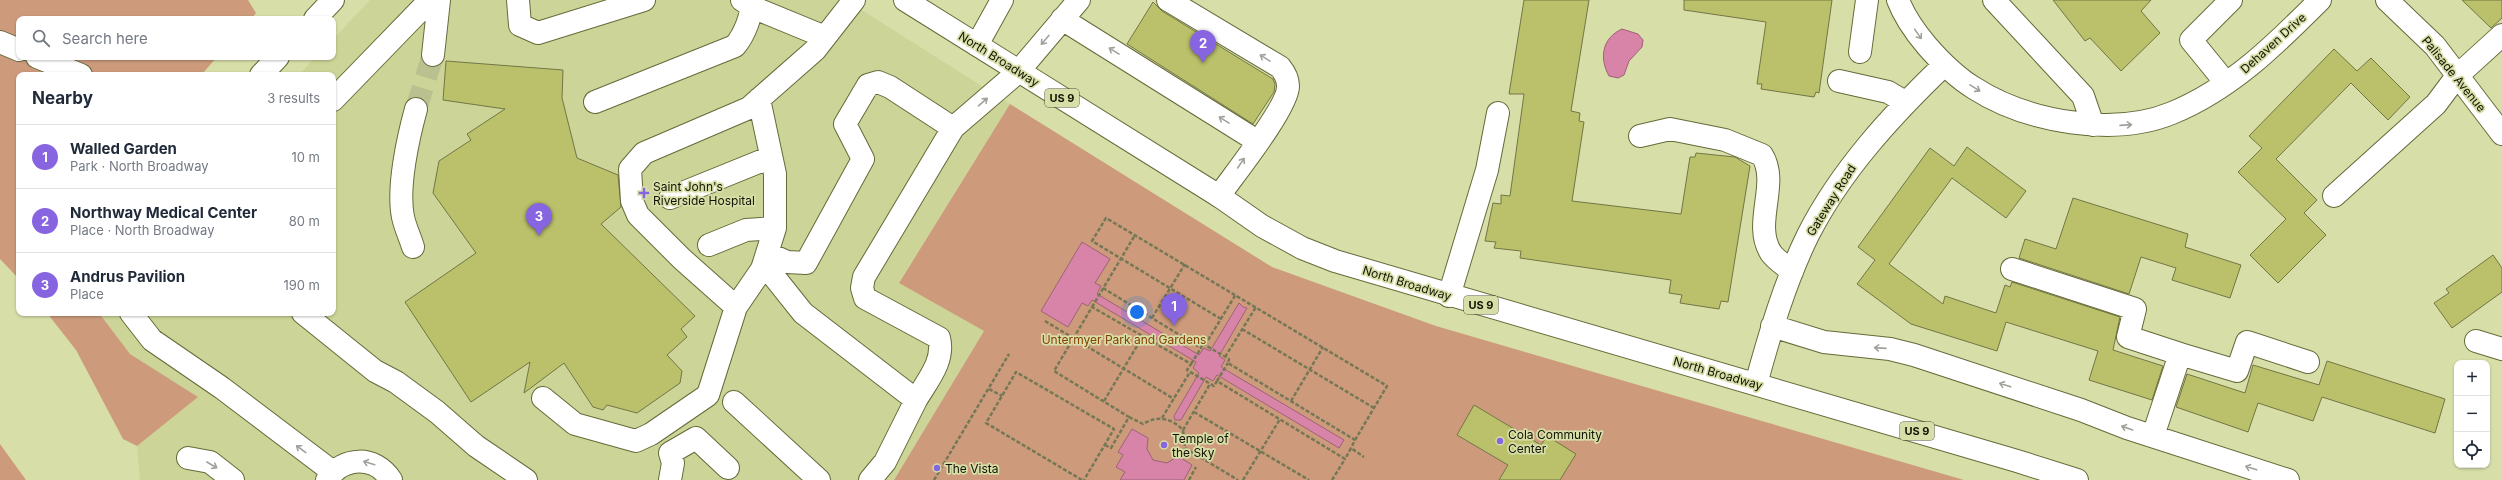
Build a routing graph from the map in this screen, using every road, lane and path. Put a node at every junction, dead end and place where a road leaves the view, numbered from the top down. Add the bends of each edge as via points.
1 (333, 0) edge
2 (430, 0) edge
3 (439, 0) edge
4 (518, 0) edge
5 (644, 0) edge
6 (854, 0) edge
7 (905, 0) edge
8 (1002, 0) edge
9 (1079, 0) edge
10 (1168, 0) edge
11 (1867, 0) edge
12 (1898, 0) edge
13 (1994, 0) edge
14 (2231, 0) edge
15 (2320, 0) edge
16 (2388, 0) edge
17 (748, 2) edge
18 (317, 16) edge
19 (1062, 19) junction
20 (2502, 35) edge
21 (825, 38) junction
22 (0, 42) edge
23 (977, 45) junction
24 (16, 49) edge
25 (1860, 52) dead end
26 (433, 55) tunnel mouth
27 (44, 60) edge
28 (275, 60) edge
29 (1944, 65) junction
30 (74, 72) edge
31 (264, 72) edge
32 (1018, 72) junction
33 (2457, 76) junction
34 (1839, 81) dead end
35 (2226, 83) junction
36 (336, 97) edge
37 (759, 99) junction
38 (595, 102) dead end
39 (1905, 102) junction
40 (416, 109) tunnel mouth
41 (1498, 114) dead end
42 (2093, 125) junction
43 (953, 128) junction
44 (2502, 134) edge
45 (1640, 136) dead end
46 (1257, 141) junction
47 (771, 157) junction
48 (1219, 196) junction
49 (2334, 196) dead end
50 (670, 198) dead end
51 (775, 228) junction
52 (1135, 235) junction
53 (709, 245) dead end
54 (413, 247) dead end
55 (765, 259) junction
56 (1121, 259) junction
57 (1185, 264) junction
58 (2012, 269) dead end
59 (1792, 272) junction
60 (1103, 288) junction
61 (1170, 288) junction
62 (1236, 294) junction
63 (1449, 296) junction
64 (1092, 306) junction
65 (1256, 306) junction
66 (736, 307) junction
67 (133, 316) edge
68 (307, 316) edge
69 (1152, 318) junction
70 (1221, 318) junction
71 (1045, 321) dead end
72 (1772, 326) junction
73 (1242, 329) junction
74 (1142, 336) junction
75 (1073, 338) junction
76 (2476, 341) dead end
77 (1206, 345) junction
78 (1323, 347) junction
79 (1201, 348) junction
80 (2502, 349) edge
81 (1010, 354) dead end
82 (2180, 354) junction
83 (1226, 357) junction
84 (2308, 362) dead end
85 (1192, 363) junction
86 (1228, 363) junction
87 (1123, 368) junction
88 (1309, 370) junction
89 (1190, 372) junction
90 (1218, 379) junction
91 (1210, 384) junction
92 (1756, 384) junction
93 (989, 389) junction
94 (1002, 396) junction
95 (543, 398) dead end
96 (1174, 399) junction
97 (916, 400) junction
98 (1104, 401) junction
99 (1291, 401) junction
100 (734, 402) dead end
101 (1374, 408) junction
102 (1194, 412) junction
103 (1130, 417) junction
104 (1162, 419) junction
105 (1280, 419) junction
106 (1183, 430) junction
107 (2153, 436) junction
108 (1355, 440) junction
109 (1105, 444) junction
110 (1350, 448) junction
111 (1261, 451) junction
112 (1364, 457) dead end
113 (188, 458) dead end
114 (1345, 458) junction
115 (1196, 467) dead end
116 (728, 468) dead end
117 (330, 476) edge
118 (233, 480) edge
119 (390, 480) edge
120 (526, 480) edge
121 (670, 480) edge
122 (819, 480) edge
123 (870, 480) edge
124 (934, 480) edge
125 (1083, 480) edge
126 (1189, 480) edge
127 (1238, 480) edge
128 (1244, 480) edge
129 (1309, 480) edge
130 (1332, 480) edge
131 (2077, 480) edge
132 (2288, 480) edge

1 - 18 main road
2 - 36 main road
3 - 26 main road
4 - 5 main road via 520,25 538,33
6 - 21 main road
7 - 23 main road, North Broadway / US 9
8 - 23 main road
9 - 19 main road
46 -> 10 main road via 1279,111 1288,87 1286,74 1273,63
11 - 25 main road
12 -> 29 main road, Dehaven Drive via 1918,35
13 - 42 main road via 2083,96
14 - 35 main road via 2191,40
15 - 35 main road, Dehaven Drive via 2247,69
16 - 33 main road, Palisade Avenue via 2435,46
17 - 21 main road
17 - 38 main road via 742,38 735,46
19 -> 32 main road
46 -> 19 main road
20 - 33 main road
21 - 37 main road via 815,50
22 - 24 main road
23 - 32 main road, North Broadway / US 9
27 - 30 main road
28 - 31 main road
29 - 39 main road, Gateway Road
29 -> 42 main road, Dehaven Drive via 1975,88 2006,103 2047,117
43 -> 32 main road
32 - 48 main road, North Broadway / US 9
33 - 44 main road, Palisade Avenue
33 - 49 main road via 2436,104
34 - 39 main road via 1888,92
42 -> 35 main road, Dehaven Drive via 2130,125 2172,113
37 - 47 main road
37 - 66 main road via 749,108 644,153 630,169 632,201 638,215
39 - 59 main road, Gateway Road via 1861,154 1830,197 1808,235
40 - 54 main road via 406,152 403,180 403,216
41 - 63 main road via 1487,170
43 - 55 main road via 890,87 878,82 868,85 845,124 863,159 806,263
43 - 97 main road via 864,277 862,288 865,298 938,338 941,347 940,358
45 - 59 main road via 1670,128 1725,140 1762,155 1769,170 1764,213 1768,246 1772,255
48 -> 46 main road
47 - 50 main road
47 - 51 main road via 775,174
48 - 63 main road, North Broadway / US 9 via 1262,226 1302,248 1335,261
51 - 53 main road via 746,230
51 - 55 main road
52 - 56 path
52 - 56 path via 1106,218 1092,241
52 - 57 path
55 - 66 main road
55 - 97 main road via 803,313
56 - 60 path
56 - 61 path
57 - 61 path
57 - 62 path
58 - 82 main road via 2135,309 2128,337
59 - 72 main road, Gateway Road
60 - 64 path
60 - 69 path
61 - 69 path
61 - 70 path
62 - 65 path
62 - 70 path
63 - 92 main road, North Broadway / US 9
64 - 74 path
64 - 75 path
65 - 73 path
65 - 78 path
66 - 95 main road via 708,395 650,434 636,440 574,424
117 -> 67 main road via 222,388 152,340
68 - 120 main road via 375,371 396,382 437,412 476,446
69 - 79 path
70 - 77 path
71 - 75 path
72 - 92 main road, Gateway Road
107 -> 72 main road via 1914,354 1824,342
73 - 83 path
73 - 88 path
74 - 85 path
74 - 87 path
75 - 87 path
75 - 98 path via 1054,371
76 - 80 main road
77 - 79 path via 1203,344
77 - 83 path
78 - 88 path
78 - 101 path via 1387,386
79 - 85 path
81 - 93 path
82 - 84 main road via 2237,371 2247,342
82 - 107 main road
83 - 86 path via 1230,359
85 - 89 path via 1187,370
86 - 90 path
86 - 99 path
87 - 96 path
87 - 98 path
88 - 99 path
88 - 101 path
89 - 91 path
89 - 96 path
90 - 91 path via 1214,386
90 - 105 path
91 - 102 path
92 - 131 main road, North Broadway / US 9
93 - 94 path
93 - 124 path
94 - 109 path via 1016,372 1114,430
94 - 125 path via 986,423
96 - 104 path
97 - 123 main road via 885,462
98 - 103 path
99 - 108 path
100 - 122 main road
101 - 108 path
102 - 106 path
102 - 111 path
103 - 104 path via 1143,424
103 - 109 path via 1111,448
104 - 106 path via 1172,421
105 - 111 path
105 - 114 path
106 - 127 path via 1185,448
132 -> 107 main road
108 - 110 path
109 - 125 path
110 - 112 path
110 - 114 path
111 - 128 path
111 - 129 path
113 -> 118 main road via 210,462
114 - 130 path
115 - 126 path
116 - 121 main road via 696,438 670,453 673,463
119 -> 117 main road via 377,465 366,461 342,465

